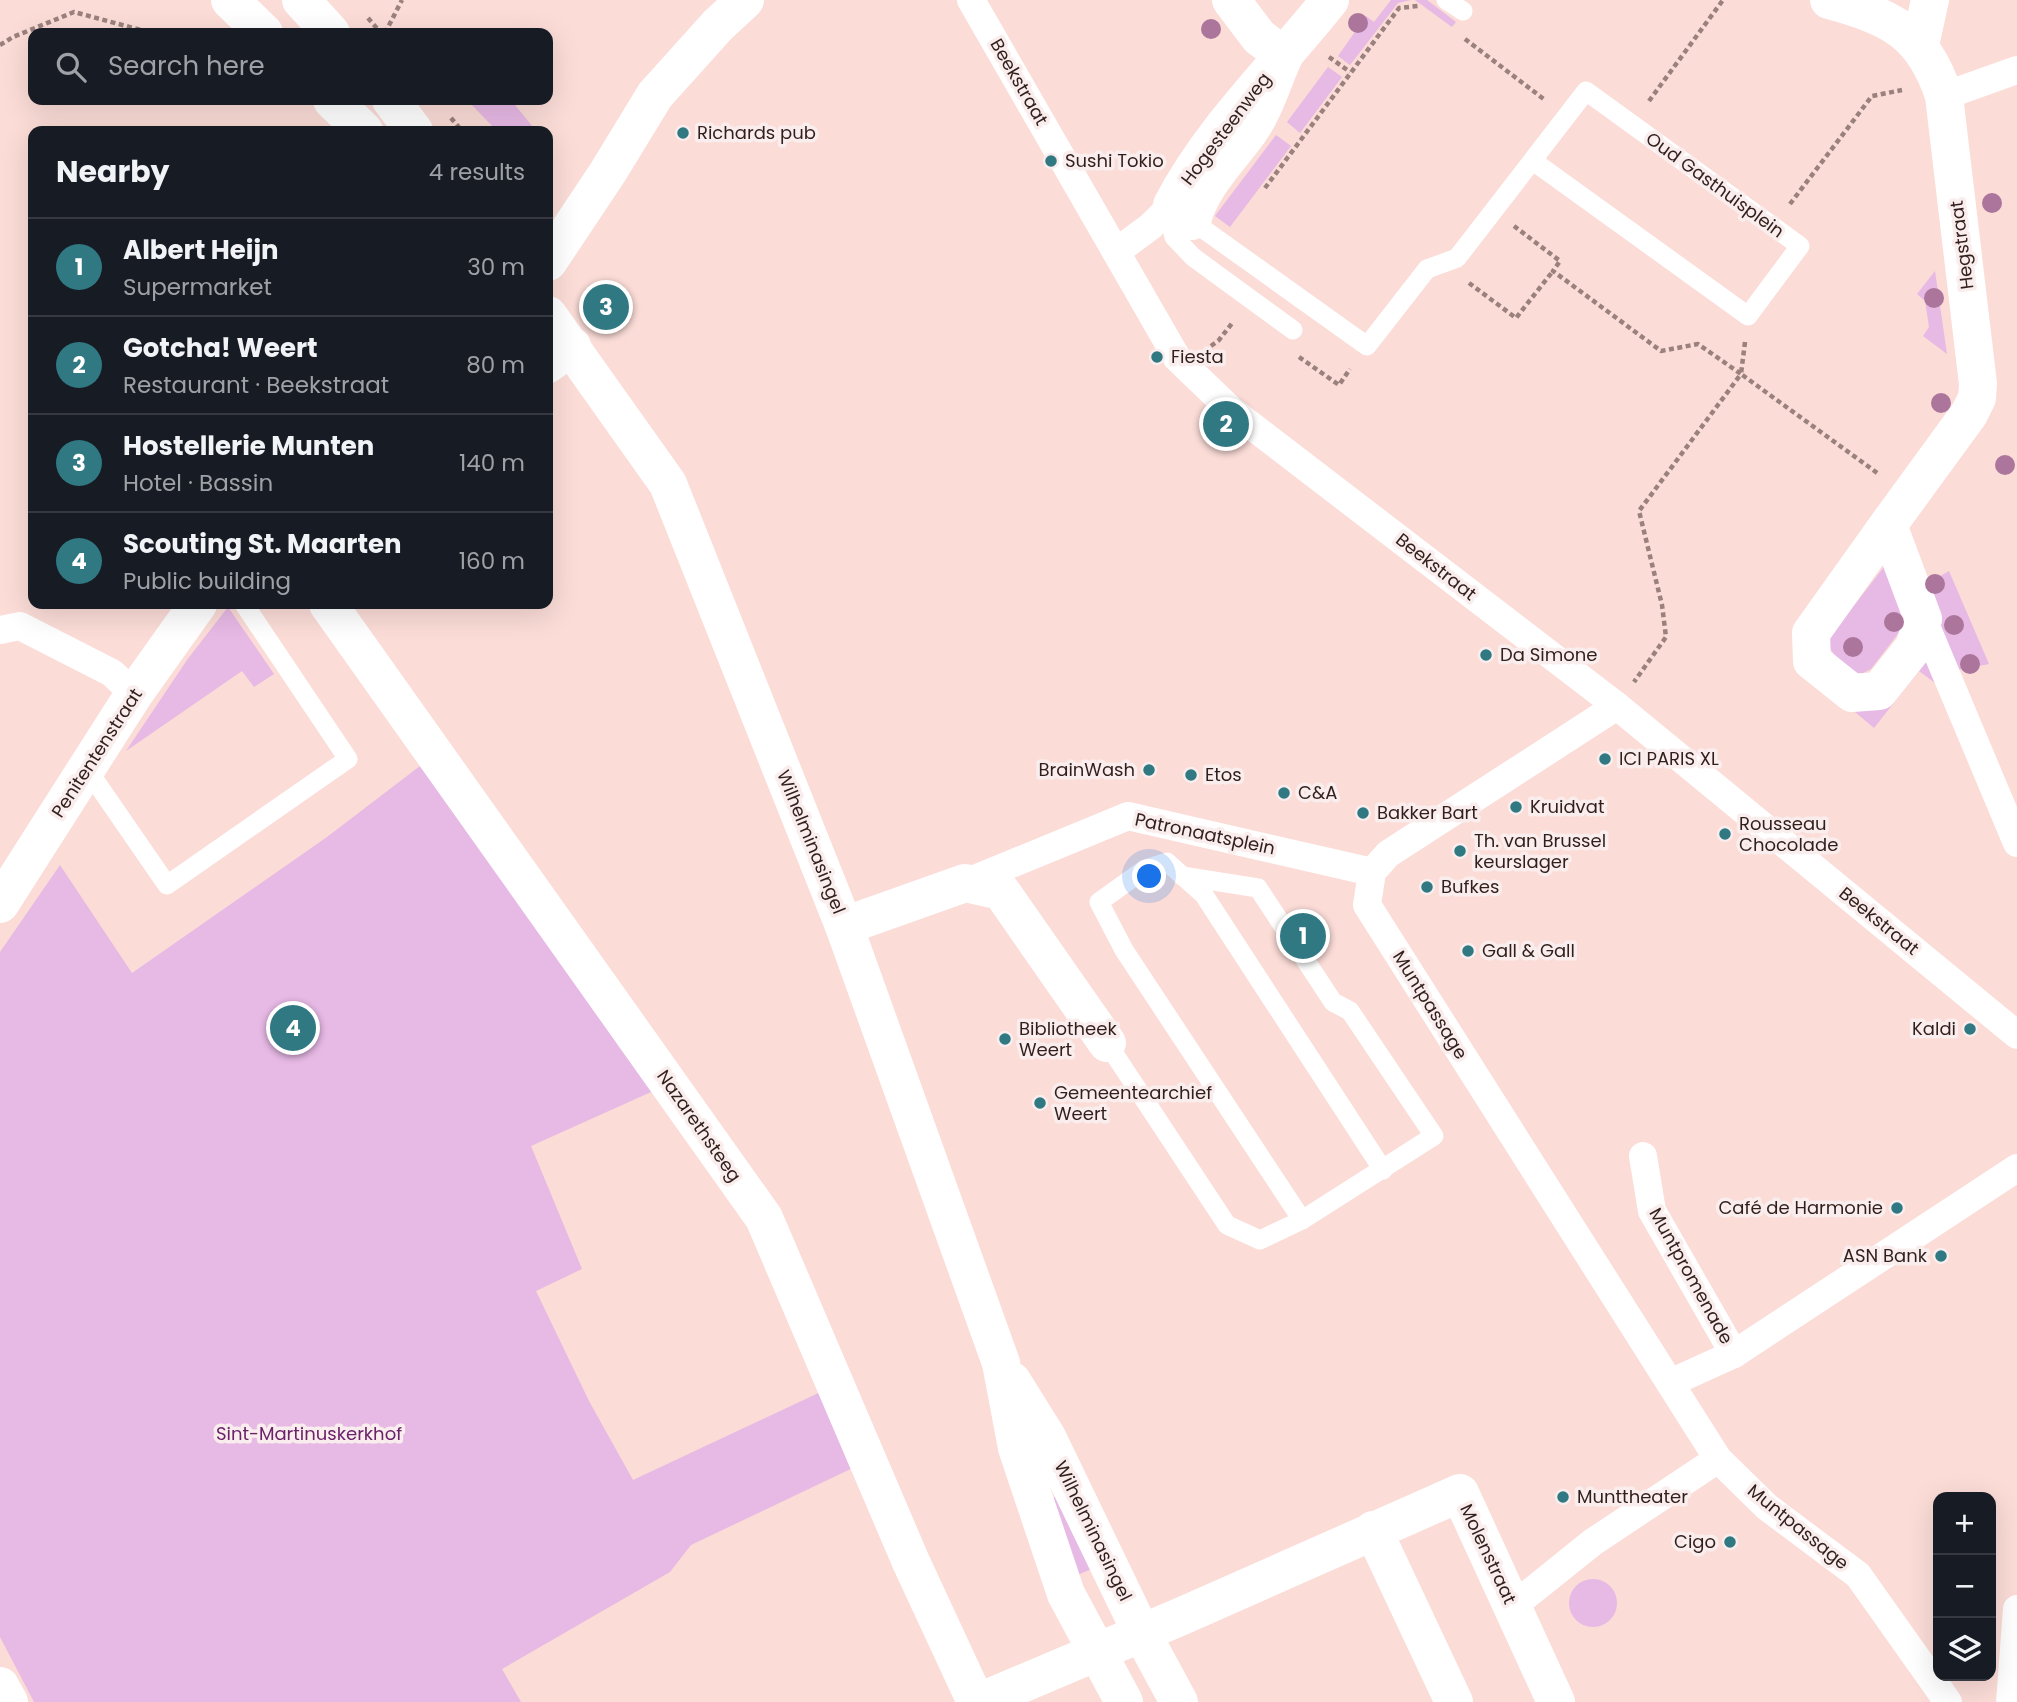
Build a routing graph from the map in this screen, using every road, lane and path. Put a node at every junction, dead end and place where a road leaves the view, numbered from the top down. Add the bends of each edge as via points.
1 (230, 0) edge
2 (301, 0) edge
3 (402, 0) edge
4 (746, 0) edge
5 (971, 0) edge
6 (1231, 0) edge
7 (1330, 0) edge
8 (1723, 0) edge
9 (1829, 0) edge
10 (1930, 0) edge
11 (1426, 12) dead end
12 (35, 28) edge
13 (133, 28) edge
14 (259, 28) edge
15 (326, 28) edge
16 (388, 28) edge
17 (28, 31) edge
18 (1456, 33) dead end
19 (0, 45) edge
20 (1284, 56) junction
21 (1332, 59) dead end
22 (2017, 70) edge
23 (1350, 73) junction
24 (1934, 73) junction
25 (337, 105) edge
26 (395, 105) edge
27 (1566, 117) junction
28 (1632, 125) junction
29 (359, 126) edge
30 (410, 126) edge
31 (1533, 161) junction
32 (1265, 188) dead end
33 (1494, 211) junction
34 (1182, 213) junction
35 (1773, 227) junction
36 (1116, 251) junction
37 (553, 254) edge
38 (1457, 258) junction
39 (1553, 271) junction
40 (1748, 316) junction
41 (1293, 330) dead end
42 (553, 332) edge
43 (560, 355) edge
44 (1741, 374) junction
45 (1875, 472) dead end
46 (1888, 525) junction
47 (194, 609) edge
48 (247, 609) edge
49 (332, 609) edge
50 (1923, 619) junction
51 (0, 630) edge
52 (134, 694) junction
53 (1616, 706) junction
54 (88, 769) junction
55 (2017, 844) edge
56 (1372, 872) junction
57 (1182, 876) junction
58 (965, 883) junction
59 (0, 904) edge
60 (844, 926) junction
61 (2017, 1035) edge
62 (1107, 1044) joint
63 (1643, 1157) dead end
64 (2017, 1168) edge
65 (1382, 1170) junction
66 (1302, 1220) junction
67 (1734, 1353) junction
68 (1001, 1363) junction
69 (1680, 1379) junction
70 (1718, 1459) junction
71 (1373, 1530) junction
72 (1512, 1607) junction
73 (2017, 1609) edge
74 (1142, 1632) junction
75 (1097, 1653) junction
76 (0, 1686) edge
77 (992, 1699) edge
78 (9, 1702) edge
79 (1124, 1702) edge
80 (1178, 1702) edge
81 (1454, 1702) edge
82 (1556, 1702) edge
83 (1948, 1702) edge
84 (2010, 1702) edge

1 - 14 street
2 - 15 street
3 - 16 path
4 - 37 street via 655,95
5 - 36 street, Beekstraat
6 - 20 street via 1259,37
7 - 20 street, Hogesteenweg
8 - 28 path
9 - 24 street via 1893,23
10 - 24 street, Hegstraat
11 - 23 path via 1416,5 1399,8
12 - 13 path via 74,12
17 - 19 path
18 - 27 path
20 - 34 street, Hogesteenweg via 1248,94 1183,184
21 - 23 path
22 - 24 street
23 - 32 path
24 - 35 path via 1903,90 1872,96
24 - 46 street, Hegstraat via 1977,398 1950,443
25 - 29 street
26 - 30 street
27 - 28 lane, Oud Gasthuisplein via 1586,91
27 - 31 lane, Oud Gasthuisplein
28 - 35 lane, Oud Gasthuisplein
31 - 33 lane, Oud Gasthuisplein
31 - 40 lane
33 - 38 lane, Oud Gasthuisplein
33 - 39 path via 1560,261
34 - 36 street, Hogesteenweg via 1151,226
34 - 38 lane, Oud Gasthuisplein via 1367,346 1427,269
34 - 41 lane via 1170,221 1174,237 1193,257
35 - 40 lane, Oud Gasthuisplein via 1800,246
36 - 53 street, Beekstraat via 1177,358 1231,410
38 - 39 path via 1470,284 1516,318
39 - 44 path via 1661,351 1698,344
40 - 44 path
42 - 43 street, Wilhelminasingel
43 - 60 street, Wilhelminasingel via 668,484
44 - 45 path
44 - 53 path via 1640,511 1666,636
46 - 50 street
46 - 50 street, Hegstraat via 1811,633 1812,661 1852,693 1878,691 1914,647
47 - 52 street, Penitentenstraat
48 - 54 lane via 348,760 167,884
49 - 77 street, Nazarethsteeg via 764,1218 911,1562
50 - 55 street
51 - 52 street via 20,626 112,673
52 - 54 street, Penitentenstraat
53 - 56 street via 1388,854
53 - 61 street, Beekstraat
54 - 59 street, Penitentenstraat
56 - 58 street, Patronaatsplein via 1128,816
56 - 69 street, Muntpassage via 1367,905
57 - 65 lane via 1204,895
57 - 65 lane via 1258,888 1333,1002 1350,1011 1434,1136
57 - 66 lane via 1167,862 1145,869 1099,902 1124,950
58 - 60 street, Patronaatsplein
58 - 62 street via 1001,891
60 - 68 street, Wilhelminasingel
62 - 66 lane via 1227,1225 1260,1240
63 - 67 street, Muntpromenade via 1652,1211
64 - 67 street, Muntpromenade
65 - 66 lane
67 - 69 street, Muntpromenade
68 - 74 street, Wilhelminasingel via 1047,1437
68 - 75 street, Wilhelminasingel via 1017,1448 1066,1594
69 - 70 street, Muntpassage
70 - 72 street via 1593,1542
70 - 83 street, Muntpassage via 1768,1507 1858,1575
71 - 72 street, Molenstraat via 1460,1493
71 - 74 street, Molenstraat
71 - 81 street
72 - 82 street, Molenstraat
73 - 84 street
74 - 75 street, Molenstraat
74 - 80 street, Wilhelminasingel
75 - 77 street, Molenstraat
75 - 79 street, Wilhelminasingel
76 - 78 street

